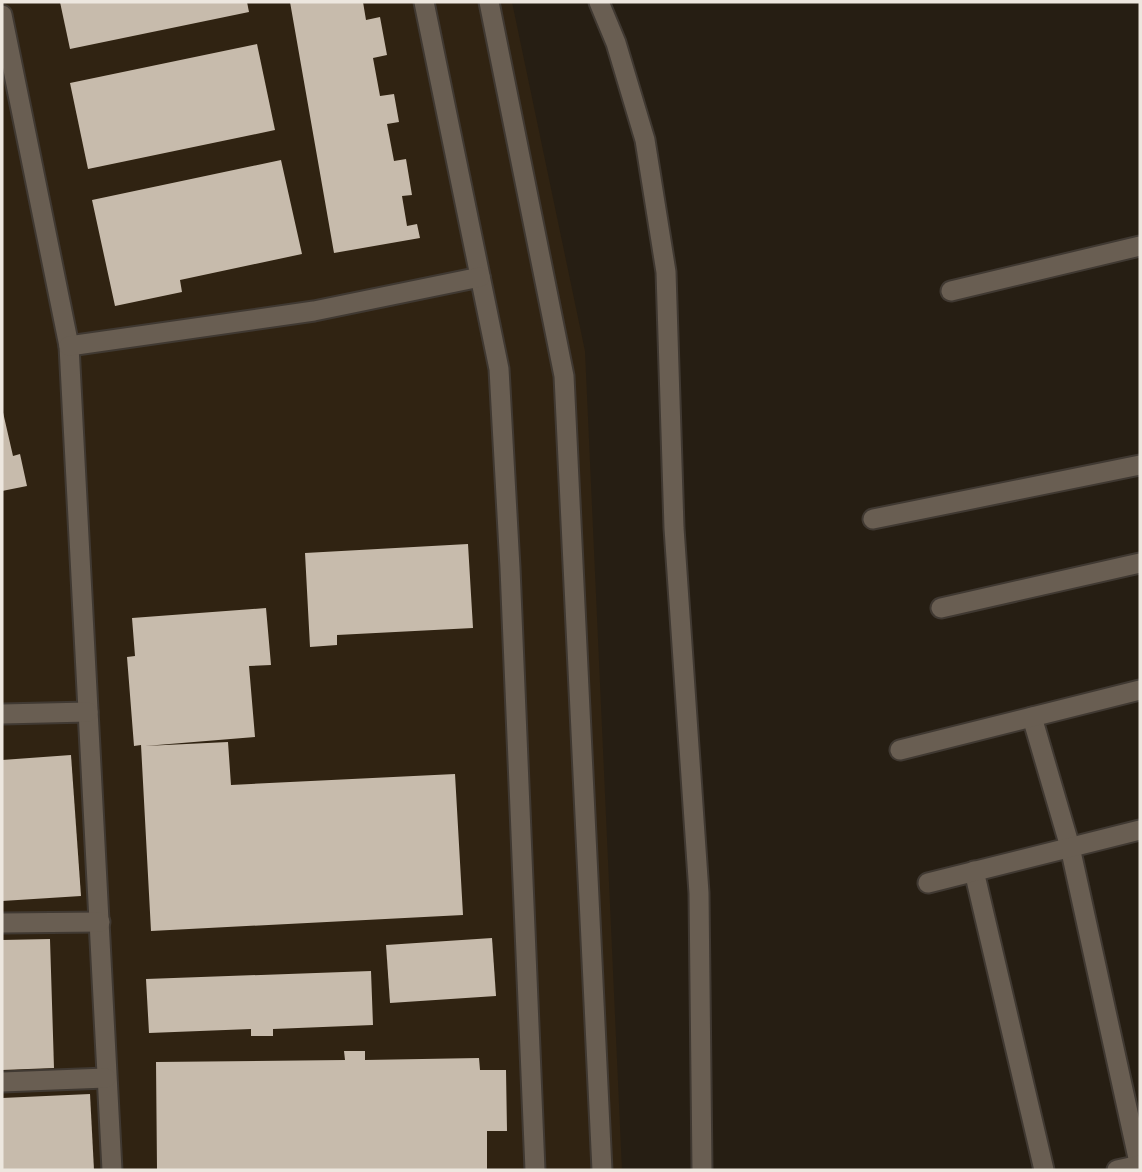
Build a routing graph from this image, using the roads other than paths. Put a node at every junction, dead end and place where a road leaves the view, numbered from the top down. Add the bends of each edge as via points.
1 (424, 2) edge
2 (489, 2) edge
3 (599, 2) edge
4 (2, 15) edge
5 (1140, 246) edge
6 (480, 277) junction
7 (951, 291) dead end
8 (69, 346) junction
9 (1140, 465) edge
10 (873, 519) dead end
11 (1140, 563) edge
12 (942, 608) dead end
13 (1140, 690) edge
14 (88, 712) junction
15 (2, 714) edge
16 (1032, 717) junction
17 (900, 750) dead end
18 (1140, 830) edge
19 (1070, 848) junction
20 (974, 871) junction
21 (928, 883) dead end
22 (100, 922) junction
23 (2, 923) edge
24 (106, 1078) junction
25 (2, 1082) edge
26 (1140, 1165) edge
27 (112, 1170) edge
28 (535, 1170) edge
29 (602, 1170) edge
30 (702, 1170) edge
31 (1044, 1170) edge
32 (1117, 1170) edge

1 - 6 street
2 - 29 street via 564,376
3 - 30 street via 645,139 666,272 674,527 699,893
4 - 8 street
5 - 7 street
6 - 8 street via 314,311
6 - 28 street via 500,383
8 - 14 street
9 - 10 street
11 - 12 street
13 - 16 street
14 - 15 street
14 - 22 street
16 - 17 street
16 - 19 street
18 - 19 street
19 - 20 street
19 - 26 street
20 - 21 street
20 - 31 street
22 - 23 street
22 - 24 street
24 - 25 street
24 - 27 street
26 - 32 street

